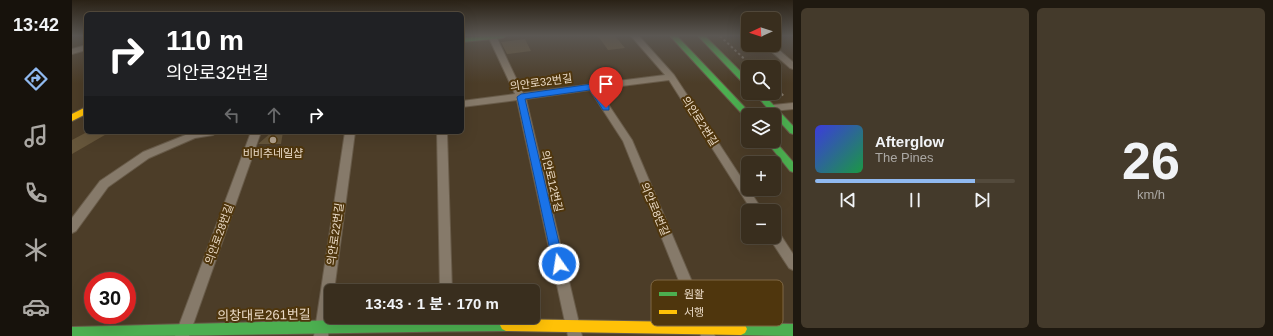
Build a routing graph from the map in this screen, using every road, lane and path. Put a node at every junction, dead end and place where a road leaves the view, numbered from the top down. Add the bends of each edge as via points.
1 (502, 52) edge
2 (649, 52) edge
3 (688, 52) edge
4 (717, 52) edge
5 (737, 52) edge
6 (776, 52) edge
7 (746, 60) edge
8 (793, 66) edge
9 (741, 76) edge
10 (671, 77) junction
11 (592, 87) junction
12 (781, 94) edge
13 (521, 97) junction
14 (765, 100) edge
15 (791, 103) edge
16 (464, 104) edge
17 (741, 108) edge
18 (774, 108) joint
19 (84, 111) edge
20 (781, 116) edge
21 (72, 118) edge
22 (793, 131) edge
23 (200, 134) edge
24 (255, 134) edge
25 (350, 134) edge
26 (442, 134) edge
27 (776, 148) edge
28 (793, 168) edge
29 (753, 204) edge
30 (72, 228) edge
31 (780, 244) edge
32 (793, 264) edge
33 (685, 280) edge
34 (446, 284) edge
35 (572, 325) junction
36 (447, 326) edge
37 (793, 330) edge
38 (321, 332) edge
39 (706, 332) edge
40 (72, 333) edge
41 (183, 333) edge
42 (575, 336) edge

1 - 13 street, 의안로12번길
2 - 10 street, 의안로2번길
3 - 17 street
4 - 9 street
5 - 7 path
6 - 8 street
10 - 11 street, 의안로32번길
10 - 29 street, 의안로2번길
11 - 13 street, 의안로32번길
11 - 33 street, 의안로8번길 via 627,140
12 - 15 path
13 - 16 street, 의안로32번길
13 - 35 street, 의안로12번길
14 - 18 street
15 - 18 street
19 - 21 street
20 - 22 street
23 - 30 street via 146,155 104,184
24 - 41 street, 의안로28번길
25 - 38 street, 의안로22번길
26 - 34 street
27 - 28 street
31 - 32 street
35 - 36 street, 의창대로261번길
35 - 39 street, 의창대로261번길
35 - 42 street, 의안로12번길
36 - 38 street, 의창대로261번길
37 - 39 street, 의창대로261번길
38 - 41 street, 의창대로261번길
40 - 41 street, 의창대로261번길

